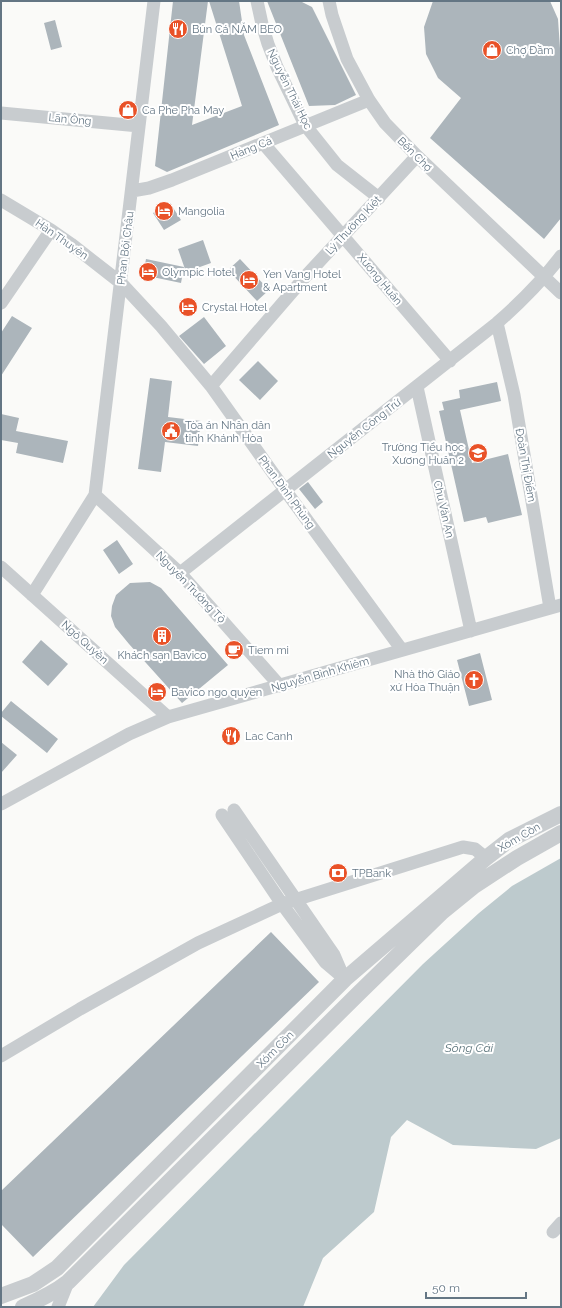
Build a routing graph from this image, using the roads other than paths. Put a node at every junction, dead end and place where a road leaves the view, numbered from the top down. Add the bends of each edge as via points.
1 (154, 1) edge
2 (257, 1) edge
3 (329, 1) edge
4 (368, 100) junction
5 (1, 113) edge
6 (305, 125) junction
7 (139, 126) junction
8 (262, 143) junction
9 (417, 156) junction
10 (132, 191) junction
11 (379, 198) junction
12 (1, 200) edge
13 (51, 230) junction
14 (343, 236) junction
15 (561, 256) edge
16 (544, 277) junction
17 (121, 283) junction
18 (561, 293) edge
19 (1, 303) edge
20 (497, 323) junction
21 (450, 361) junction
22 (211, 386) junction
23 (417, 387) junction
24 (285, 490) junction
25 (95, 495) junction
26 (1, 568) edge
27 (180, 573) junction
28 (32, 595) junction
29 (556, 607) edge
30 (471, 631) junction
31 (402, 650) junction
32 (280, 686) junction
33 (168, 718) junction
34 (1, 804) edge
35 (561, 814) edge
36 (561, 833) edge
37 (486, 858) junction
38 (295, 899) junction
39 (282, 904) junction
40 (345, 979) junction
41 (358, 994) junction
42 (1, 1056) edge
43 (57, 1268) junction
44 (68, 1282) junction
45 (1, 1296) edge
46 (23, 1307) edge
47 (58, 1307) edge

1 - 7 street, Phan Bội Châu
2 - 6 street, Nguyễn Thái Học via 268,44
3 - 4 street, Bến Chợ via 347,58
4 - 6 street, Hàng Cá
4 - 9 street, Bến Chợ
5 - 7 street, Lãn Ông
6 - 8 street, Hàng Cá
6 - 11 street, Nguyễn Thái Học via 337,165
7 - 10 street, Phan Bội Châu
8 - 10 street, Hàng Cá via 172,180
8 - 14 street, Xương Huân
9 - 11 street, Lý Thường Kiệt
9 - 16 street, Bến Chợ
10 - 17 street, Phan Bội Châu
11 - 14 street, Lý Thường Kiệt
12 - 13 street, Hàn Thuyên
13 - 17 street, Hàn Thuyên
13 - 19 street
14 - 21 street, Xương Huân
14 - 22 street, Lý Thường Kiệt
15 - 16 street, Nguyễn Công Trứ
16 - 18 street, Bến Chợ
16 - 20 street, Nguyễn Công Trứ
17 - 22 street, Phan Đình Phùng
17 - 25 street, Phan Bội Châu
20 - 21 street, Nguyễn Công Trứ
20 - 29 street, Đoàn Thị Điểm via 514,394
21 - 23 street, Nguyễn Công Trứ
22 - 24 street, Phan Đình Phùng
23 - 24 street, Nguyễn Công Trứ
23 - 30 street, Chu Văn An
24 - 27 street, Nguyễn Công Trứ
24 - 31 street, Phan Đình Phùng
25 - 27 street, Nguyễn Trường Tộ
25 - 28 street
26 - 28 street, Ngô Quyền
27 - 32 street, Nguyễn Trường Tộ
28 - 33 street, Ngô Quyền
29 - 30 street, Nguyễn Bình Khiêm
30 - 31 street, Nguyễn Bình Khiêm
31 - 32 street, Nguyễn Bình Khiêm
32 - 33 street, Nguyễn Bình Khiêm
33 - 34 street, Nguyễn Bình Khiêm via 129,734
35 - 37 street, Xóm Cồn via 509,840
36 - 41 street, Xóm Cồn via 474,886 442,912
37 - 38 street via 475,849 463,847
37 - 40 street, Xóm Cồn
38 - 39 street
38 - 39 street via 228,813
38 - 40 street via 334,955
39 - 40 street via 325,962
39 - 42 street via 198,943
40 - 41 street
40 - 43 street, Xóm Cồn
41 - 44 street, Xóm Cồn
43 - 44 street
43 - 45 street, Xóm Cồn via 33,1284
44 - 46 street, Xóm Cồn via 55,1292
44 - 47 street

